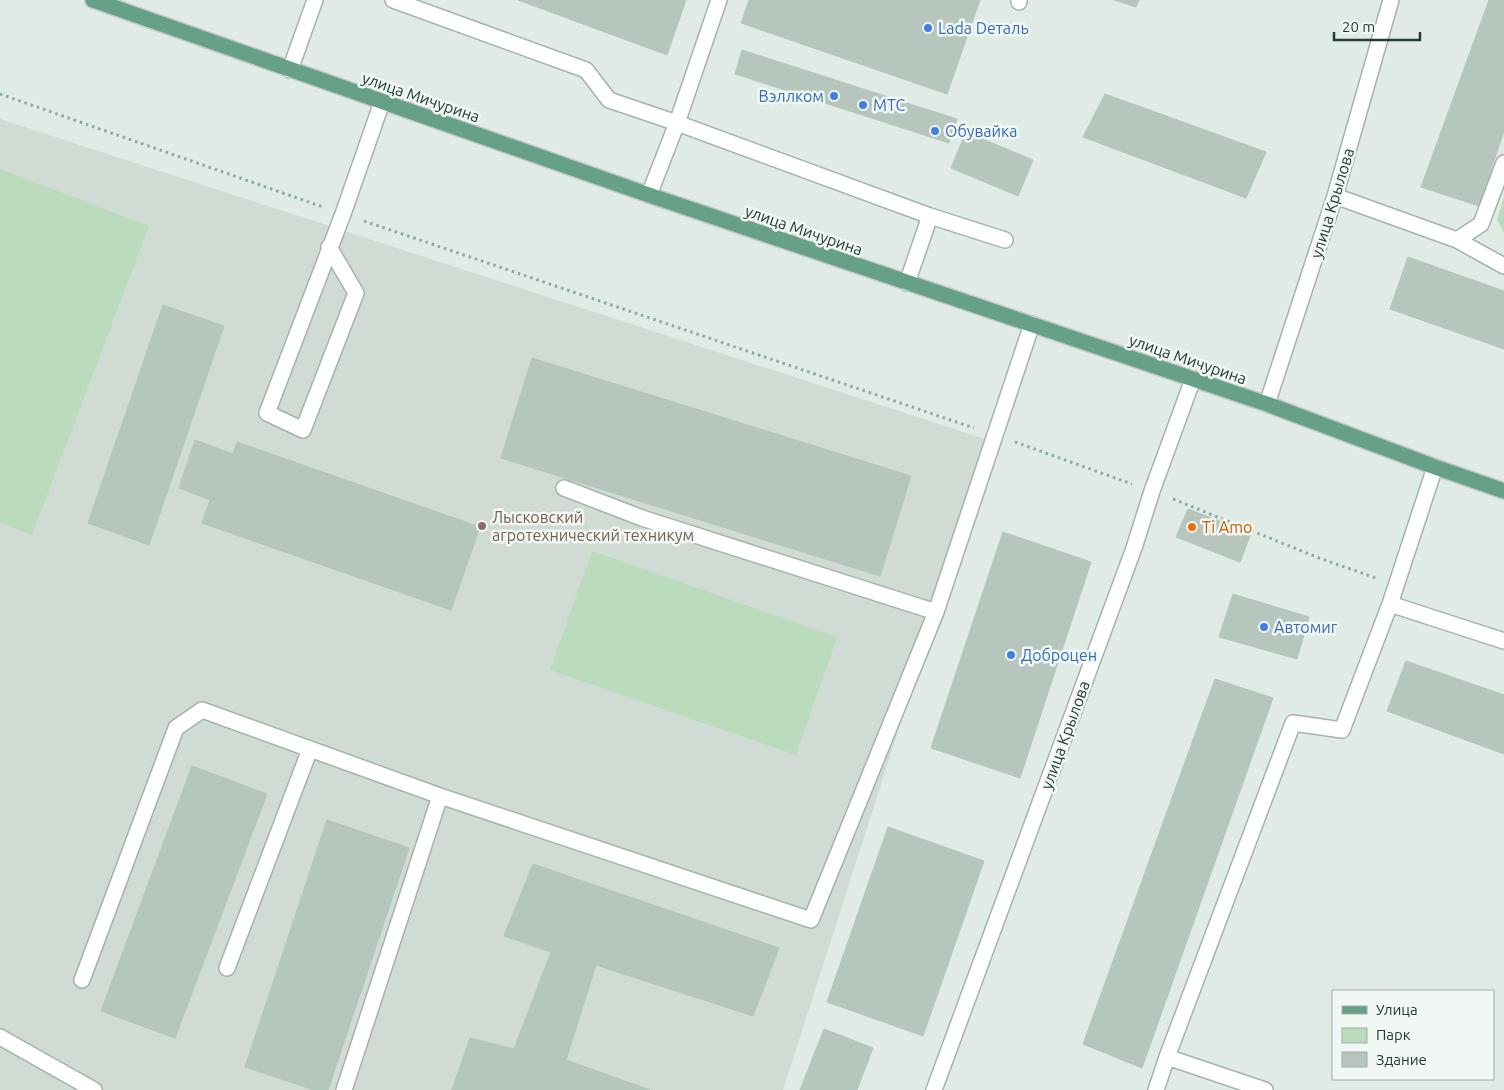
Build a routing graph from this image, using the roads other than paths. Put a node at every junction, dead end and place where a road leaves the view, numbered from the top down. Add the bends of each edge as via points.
1 (93, 0) edge
2 (315, 0) edge
3 (393, 0) edge
4 (719, 0) edge
5 (1391, 0) edge
6 (290, 70) junction
7 (382, 102) junction
8 (677, 122) junction
9 (1504, 163) edge
10 (649, 195) junction
11 (1335, 196) junction
12 (930, 216) junction
13 (1005, 240) dead end
14 (1457, 240) junction
15 (329, 247) junction
16 (1504, 266) edge
17 (906, 283) junction
18 (1032, 324) junction
19 (1193, 379) junction
20 (1267, 404) junction
21 (1435, 467) junction
22 (564, 488) dead end
23 (1504, 491) edge
24 (1390, 604) junction
25 (936, 612) junction
26 (1504, 641) edge
27 (310, 749) junction
28 (440, 796) junction
29 (226, 968) dead end
30 (82, 980) dead end
31 (0, 1037) edge
32 (1167, 1057) junction
33 (94, 1090) edge
34 (344, 1090) edge
35 (934, 1090) edge
36 (1156, 1090) edge
37 (1265, 1090) edge

1 - 6 main road, улица Мичурина
2 - 6 street
3 - 8 street via 586,70 609,100
4 - 8 street
5 - 11 street, улица Крылова
6 - 7 main road, улица Мичурина
7 - 10 main road, улица Мичурина
7 - 15 street
8 - 10 street
8 - 12 street
9 - 14 street via 1481,224
10 - 17 main road, улица Мичурина
11 - 14 street
11 - 20 street, улица Крылова
12 - 13 street
12 - 17 street
14 - 16 street
15 - 15 street via 266,413 303,430 356,293
17 - 18 main road, улица Мичурина
18 - 19 main road, улица Мичурина
18 - 25 street
19 - 20 main road, улица Мичурина
19 - 35 street, улица Крылова
20 - 21 main road, улица Мичурина
21 - 23 main road, улица Мичурина
21 - 24 street
22 - 25 street via 642,518
24 - 26 street
24 - 32 street via 1342,730 1293,723
25 - 28 street via 811,920
27 - 28 street
27 - 29 street
27 - 30 street via 202,710 176,728
28 - 34 street
31 - 33 street
32 - 36 street
32 - 37 street

